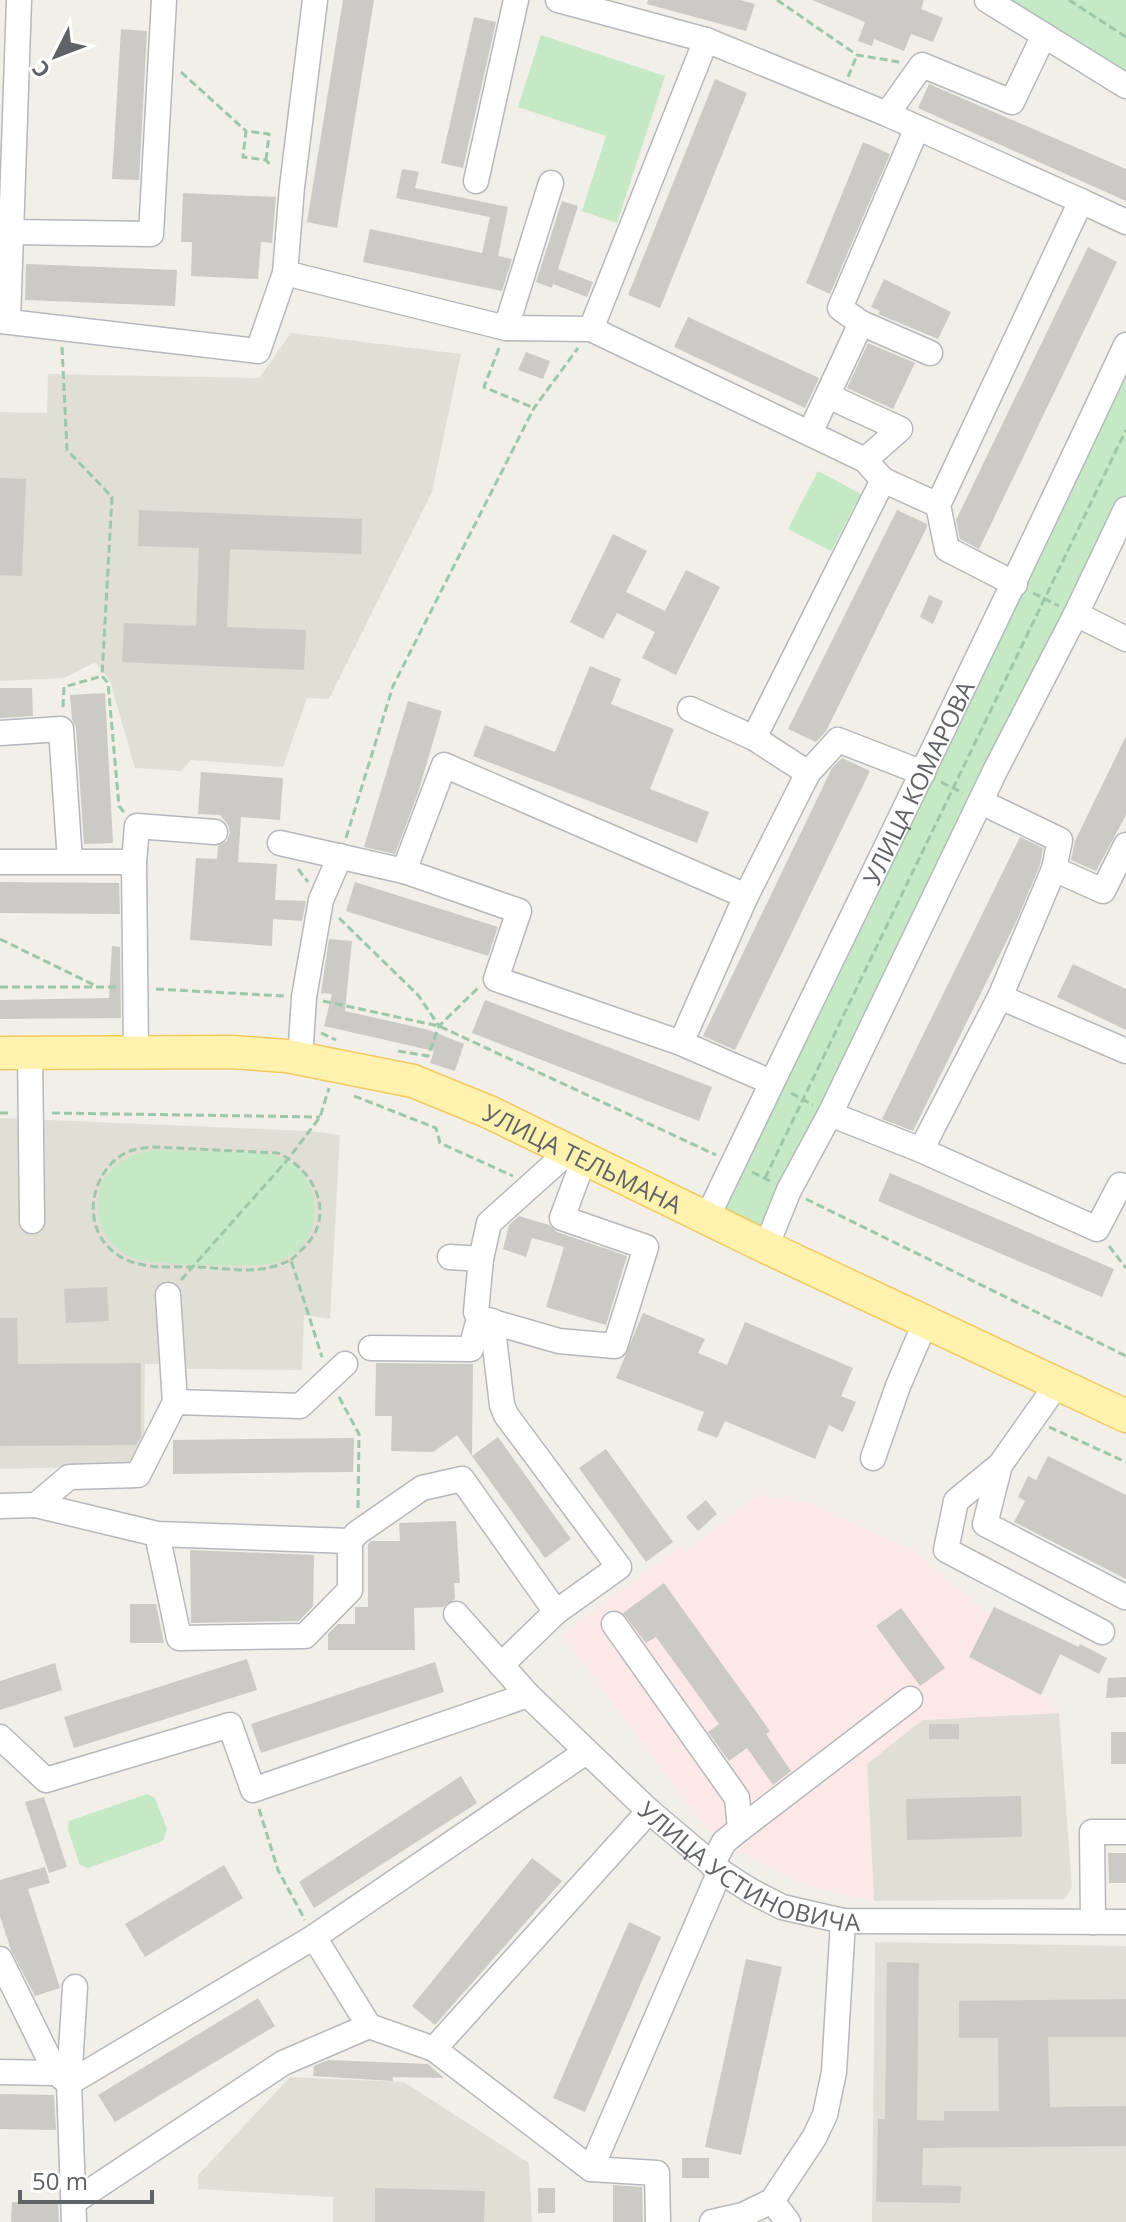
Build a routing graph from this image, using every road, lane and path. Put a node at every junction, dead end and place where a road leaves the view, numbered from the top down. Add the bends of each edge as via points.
1 (19, 0) edge
2 (164, 0) edge
3 (315, 0) edge
4 (516, 0) edge
5 (558, 0) edge
6 (777, 0) edge
7 (987, 0) edge
8 (1069, 0) edge
9 (1044, 35) junction
10 (1126, 37) edge
11 (706, 40) junction
12 (162, 61) junction
13 (922, 65) junction
14 (1126, 86) edge
15 (887, 114) junction
16 (917, 128) junction
17 (246, 131) junction
18 (266, 160) junction
19 (476, 181) dead end
20 (551, 183) dead end
21 (292, 187) junction
22 (1081, 201) junction
23 (1126, 222) edge
24 (9, 232) junction
25 (285, 273) junction
26 (4, 321) edge
27 (861, 323) junction
28 (506, 328) junction
29 (591, 329) junction
30 (1126, 345) edge
31 (62, 346) dead end
32 (930, 353) dead end
33 (828, 396) junction
34 (534, 408) junction
35 (1126, 430) edge
36 (810, 433) junction
37 (865, 460) junction
38 (883, 480) junction
39 (938, 505) junction
40 (1126, 509) edge
41 (1015, 584) junction
42 (1044, 599) junction
43 (1076, 614) junction
44 (1126, 639) edge
45 (102, 676) junction
46 (690, 709) dead end
47 (61, 729) junction
48 (0, 733) edge
49 (754, 738) junction
50 (808, 773) junction
51 (923, 773) junction
52 (953, 788) junction
53 (981, 802) junction
54 (137, 826) junction
55 (215, 832) dead end
56 (280, 843) joint
57 (1126, 845) edge
58 (340, 856) junction
59 (70, 861) junction
60 (0, 862) edge
61 (134, 862) junction
62 (1054, 869) junction
63 (404, 871) junction
64 (746, 896) junction
65 (321, 900) junction
66 (0, 939) edge
67 (496, 979) junction
68 (96, 986) junction
69 (0, 987) edge
70 (134, 988) junction
71 (304, 997) junction
72 (1000, 997) junction
73 (439, 1026) junction
74 (320, 1032) dead end
75 (339, 1041) dead end
76 (681, 1043) junction
77 (1126, 1051) edge
78 (136, 1052) junction
79 (15, 1053) edge
80 (428, 1056) dead end
81 (300, 1059) junction
82 (333, 1078) dead end
83 (771, 1082) junction
84 (343, 1092) dead end
85 (803, 1100) junction
86 (0, 1113) edge
87 (32, 1113) junction
88 (830, 1114) junction
89 (320, 1117) junction
90 (921, 1150) junction
91 (576, 1156) junction
92 (289, 1158) junction
93 (765, 1178) dead end
94 (531, 1184) junction
95 (1126, 1187) edge
96 (707, 1218) junction
97 (32, 1221) dead end
98 (1097, 1229) junction
99 (766, 1247) junction
100 (450, 1257) dead end
101 (481, 1259) junction
102 (291, 1260) junction
103 (192, 1267) junction
104 (1126, 1268) edge
105 (168, 1295) joint
106 (485, 1319) junction
107 (926, 1321) junction
108 (371, 1348) dead end
109 (337, 1371) junction
110 (1058, 1383) junction
111 (175, 1402) junction
112 (1126, 1416) edge
113 (1033, 1420) junction
114 (873, 1458) dead end
115 (1126, 1462) edge
116 (1000, 1465) junction
117 (36, 1505) junction
118 (0, 1506) edge
119 (157, 1534) junction
120 (353, 1537) junction
121 (1125, 1597) edge
122 (556, 1612) junction
123 (456, 1614) dead end
124 (614, 1624) dead end
125 (1102, 1632) dead end
126 (501, 1665) junction
127 (528, 1695) junction
128 (910, 1699) dead end
129 (0, 1737) edge
130 (586, 1752) junction
131 (253, 1790) junction
132 (649, 1811) junction
133 (740, 1829) junction
134 (1126, 1832) edge
135 (716, 1868) junction
136 (843, 1921) junction
137 (1093, 1922) junction
138 (1126, 1922) edge
139 (314, 1937) junction
140 (0, 1959) edge
141 (75, 1987) dead end
142 (369, 2026) junction
143 (434, 2049) junction
144 (0, 2072) edge
145 (63, 2078) junction
146 (591, 2169) junction
147 (772, 2201) junction
148 (75, 2212) edge
149 (658, 2222) edge
150 (712, 2222) edge
151 (788, 2222) edge

1 - 24 street
2 - 12 street
3 - 21 street
4 - 19 street
5 - 11 street
6 - 13 path via 857,55
7 - 9 street
8 - 10 path
9 - 13 street via 1012,102
9 - 14 street
11 - 15 street
11 - 29 street
12 - 17 path via 188,76
12 - 24 street via 151,234
13 - 15 street
15 - 16 street
16 - 22 street
16 - 27 street via 840,308
17 - 18 path via 243,157
17 - 18 path via 269,134
18 - 21 path
20 - 28 street
21 - 25 street
22 - 23 street
22 - 39 street
24 - 26 street
25 - 26 street via 258,351
25 - 28 street
27 - 32 street
27 - 33 street
28 - 29 street
28 - 34 path via 484,387
29 - 34 path
29 - 36 street
30 - 41 street, УЛИЦА КОМАРОВА
31 - 45 path via 67,450 112,497
33 - 36 street
33 - 37 street via 900,429
34 - 58 path via 393,686
35 - 42 path
36 - 37 street
37 - 38 street
38 - 39 street
38 - 49 street
39 - 41 street via 947,549
40 - 43 street
41 - 42 path
41 - 51 street, УЛИЦА КОМАРОВА
42 - 43 path
42 - 52 path
43 - 44 street
43 - 53 street
45 - 47 path via 64,687
45 - 54 path via 108,683 119,806
46 - 49 street
47 - 48 street
47 - 59 street
49 - 50 street
50 - 51 street via 838,740
50 - 64 street
51 - 52 path
51 - 83 street, УЛИЦА КОМАРОВА
52 - 53 path
52 - 85 path
53 - 62 street via 1060,840
53 - 88 street
54 - 55 street
54 - 61 street
56 - 58 street
56 - 65 path
57 - 62 street via 1103,891
58 - 63 street
58 - 65 street
59 - 60 street
59 - 61 street
61 - 70 street
62 - 72 street
63 - 64 street via 444,765
63 - 67 street via 519,911
64 - 76 street
65 - 71 street
65 - 73 path via 418,995
66 - 68 path
67 - 73 path via 477,989
67 - 76 street
68 - 69 path
68 - 70 path
70 - 71 path
70 - 78 street
71 - 73 path
71 - 81 street
72 - 77 street
72 - 90 street
73 - 80 path
74 - 75 path
76 - 83 street
78 - 79 main road, УЛИЦА ТЕЛЬМАНА
78 - 81 main road, УЛИЦА ТЕЛЬМАНА
79 - 87 street
81 - 91 main road, УЛИЦА ТЕЛЬМАНА via 413,1081
82 - 89 path
83 - 85 path
83 - 96 street, УЛИЦА КОМАРОВА
84 - 94 path via 436,1128 440,1143
85 - 88 path
85 - 93 path
86 - 87 path
87 - 89 path
87 - 97 street
88 - 90 street
88 - 99 street
89 - 92 path
90 - 98 street
91 - 94 street
91 - 96 main road, УЛИЦА ТЕЛЬМАНА
91 - 106 street via 562,1218 646,1247 615,1346 559,1341
92 - 102 path via 307,1174 319,1205 318,1225
92 - 103 path
92 - 103 path via 262,1151 154,1147 121,1155 108,1167 93,1197 101,1238 131,1262
94 - 101 street via 489,1223
95 - 98 street via 1120,1185
96 - 99 main road, УЛИЦА ТЕЛЬМАНА
98 - 104 path
99 - 107 main road, УЛИЦА ТЕЛЬМАНА
100 - 101 street
101 - 106 street via 476,1312
102 - 103 path via 258,1270
102 - 109 path
103 - 105 path
105 - 111 street
106 - 108 street via 471,1349
106 - 122 street via 506,1415 619,1567
107 - 110 main road, УЛИЦА ТЕЛЬМАНА
107 - 114 street
109 - 111 street via 300,1406
109 - 120 path via 359,1434
110 - 112 main road, УЛИЦА ТЕЛЬМАНА
110 - 113 street
111 - 117 street via 138,1475 69,1477
113 - 115 path
113 - 116 street
116 - 121 street via 985,1524
116 - 125 street via 956,1501 946,1550
117 - 118 street
117 - 119 street
119 - 120 street
119 - 120 street via 179,1638 305,1636 350,1590
120 - 122 street via 422,1488 462,1479
122 - 126 street
123 - 126 street, УЛИЦА УСТИНОВИЧА
124 - 133 street via 737,1798
126 - 127 street, УЛИЦА УСТИНОВИЧА
127 - 130 street, УЛИЦА УСТИНОВИЧА
127 - 131 street
128 - 133 street
129 - 131 street via 46,1780 230,1725
130 - 132 street, УЛИЦА УСТИНОВИЧА
130 - 139 street
131 - 139 path via 278,1870
132 - 135 street, УЛИЦА УСТИНОВИЧА
132 - 143 street
133 - 135 street via 724,1842
134 - 137 street via 1092,1832
135 - 136 street, УЛИЦА УСТИНОВИЧА via 782,1907
135 - 146 street
136 - 137 street, УЛИЦА УСТИНОВИЧА
136 - 147 street via 834,2072 825,2115
137 - 138 street, УЛИЦА УСТИНОВИЧА
139 - 142 street
139 - 145 street
140 - 145 street
141 - 145 street
142 - 143 street
142 - 148 street via 283,2063
143 - 146 street
144 - 145 street
145 - 148 street
146 - 149 street via 657,2173
147 - 150 street
147 - 151 street

